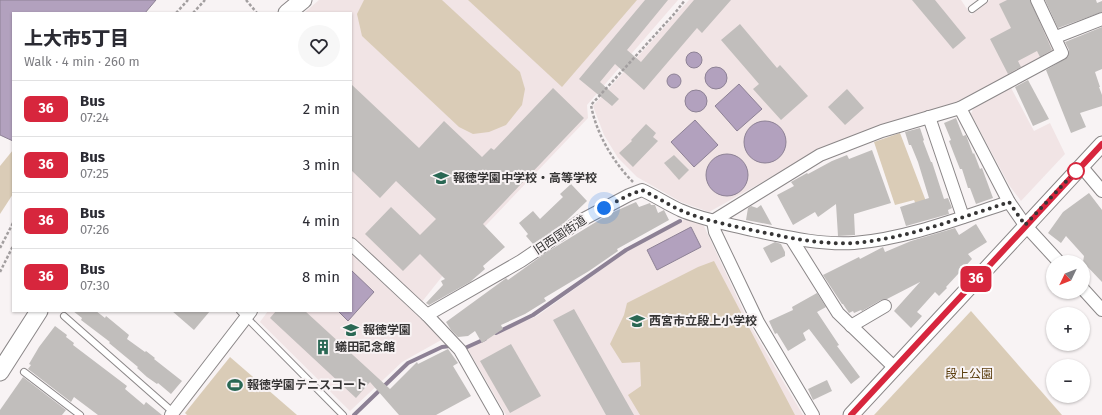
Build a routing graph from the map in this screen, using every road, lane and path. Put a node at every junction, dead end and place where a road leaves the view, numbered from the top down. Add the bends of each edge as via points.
1 (188, 0) edge
2 (205, 0) edge
3 (246, 0) edge
4 (304, 0) edge
5 (685, 0) edge
6 (984, 0) edge
7 (1037, 0) edge
8 (972, 8) dead end
9 (177, 12) edge
10 (194, 12) edge
11 (256, 12) edge
12 (288, 12) edge
13 (1102, 19) edge
14 (1056, 37) junction
15 (960, 108) junction
16 (929, 117) junction
17 (1101, 147) edge
18 (1081, 166) junction
19 (642, 190) junction
20 (1102, 191) edge
21 (1009, 202) junction
22 (963, 217) junction
23 (713, 221) junction
24 (12, 225) edge
25 (1025, 225) junction
26 (791, 238) junction
27 (352, 245) edge
28 (0, 248) edge
29 (12, 248) edge
30 (1052, 255) edge
31 (0, 272) edge
32 (1090, 297) edge
33 (885, 306) dead end
34 (1102, 310) edge
35 (38, 312) edge
36 (246, 313) edge
37 (427, 315) junction
38 (64, 316) dead end
39 (851, 326) junction
40 (894, 368) junction
41 (0, 372) edge
42 (24, 372) dead end
43 (174, 414) edge
44 (80, 415) edge
45 (343, 415) edge
46 (497, 415) edge
47 (813, 415) edge
48 (851, 415) edge

1 - 9 path
2 - 10 path
3 - 11 path
4 - 12 main road
5 - 19 path via 591,105 599,132 619,167
6 - 8 lane
7 - 14 street
13 - 14 street
14 - 15 street via 1062,53
15 - 16 street
15 - 21 street
16 - 22 street
16 - 23 street via 882,131 820,155
17 - 18 street
18 - 20 street
18 - 25 street
19 - 23 street via 680,210
19 - 37 street, 旧西国街道 via 580,221 521,261
21 - 22 street
21 - 25 street
22 - 26 street via 930,228 854,243 822,243
23 - 26 street
23 - 47 street via 715,232 758,322
24 - 28 path
25 - 30 street
25 - 40 street
26 - 39 street via 838,314
27 - 37 street
29 - 31 path
32 - 34 street
33 - 39 street
35 - 41 main road
36 - 43 street
36 - 45 lane
37 - 46 street via 460,350
38 - 43 lane
39 - 40 street
40 - 48 street
42 - 44 lane

